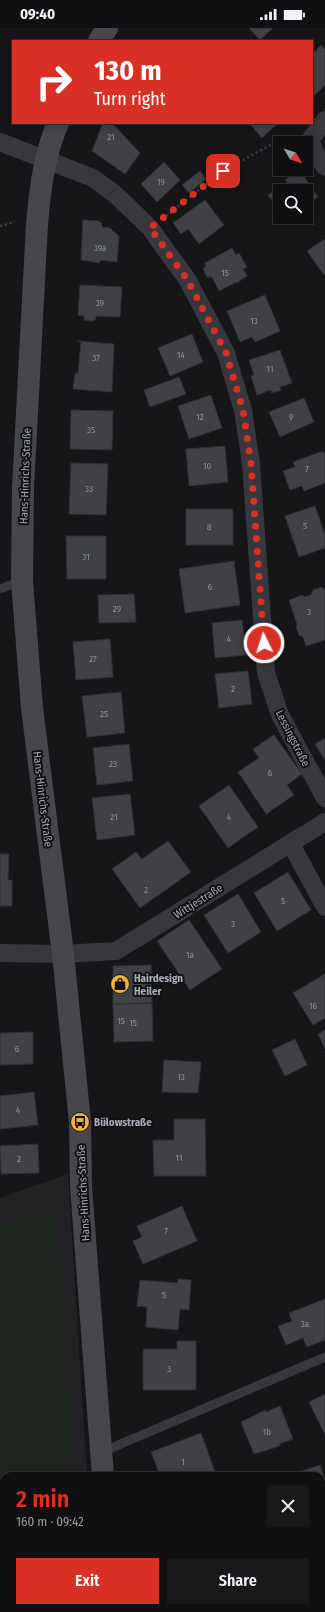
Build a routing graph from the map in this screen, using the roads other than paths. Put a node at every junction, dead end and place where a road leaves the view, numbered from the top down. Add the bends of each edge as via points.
1 (107, 28) edge
2 (100, 40) edge
3 (325, 120) edge
4 (58, 124) edge
5 (0, 142) edge
6 (46, 159) junction
7 (325, 167) edge
8 (22, 581) junction
9 (0, 589) edge
10 (325, 798) edge
11 (325, 822) edge
12 (291, 844) junction
13 (325, 908) edge
14 (0, 953) edge
15 (63, 954) junction
16 (325, 1357) edge
17 (102, 1452) junction
18 (103, 1472) edge

1 - 2 main road
3 - 7 street via 310,140
4 - 6 main road, Hans-Hinrichs-Straße
5 - 6 street, Lessingstraße
6 - 8 main road, Hans-Hinrichs-Straße via 35,256 23,488
6 - 10 street, Lessingstraße via 93,178 150,228 187,279 226,353 243,410 251,464 266,673 280,715
8 - 9 lane
8 - 15 main road, Hans-Hinrichs-Straße via 32,708
11 - 12 street, Wittjestraße
12 - 13 street
12 - 15 street, Wittjestraße via 116,951
14 - 15 street
15 - 17 main road, Hans-Hinrichs-Straße via 80,1122 80,1187
16 - 17 lane
17 - 18 main road, Hans-Hinrichs-Straße

